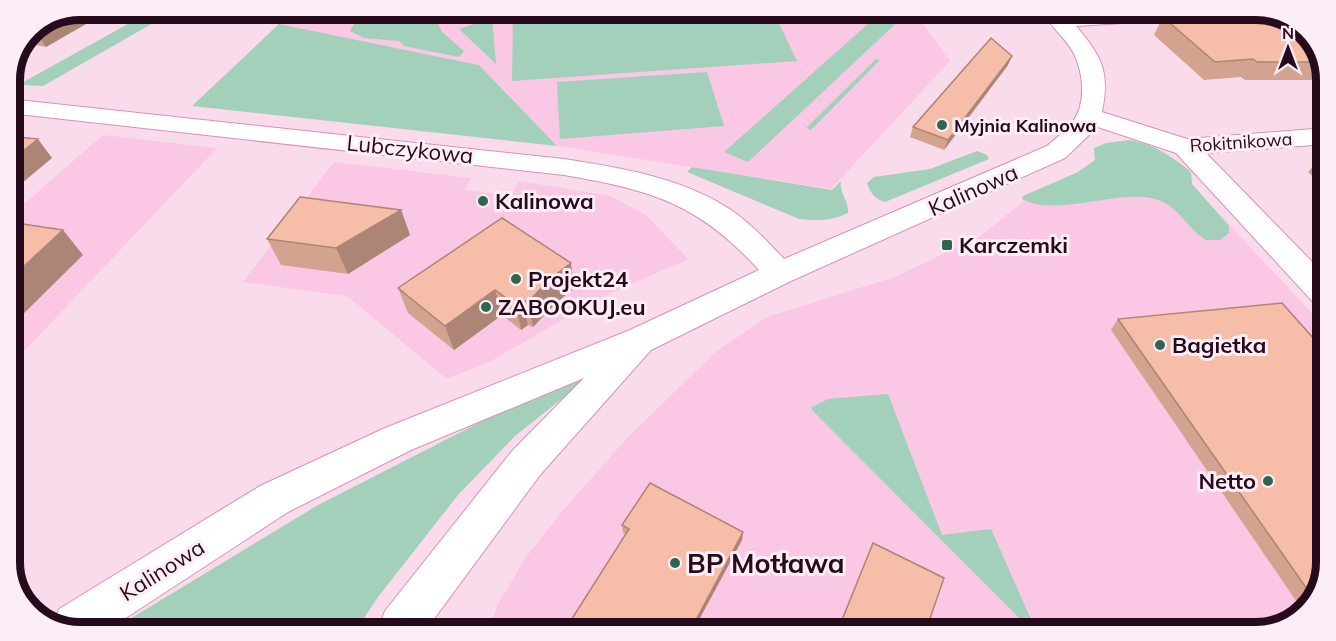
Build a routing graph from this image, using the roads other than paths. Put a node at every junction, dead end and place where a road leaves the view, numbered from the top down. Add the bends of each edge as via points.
1 (1060, 20) edge
2 (20, 107) edge
3 (1089, 116) junction
4 (1316, 137) edge
5 (1185, 147) junction
6 (780, 273) junction
7 (1316, 286) edge
8 (642, 339) junction
9 (80, 622) edge
10 (405, 622) edge

1 - 3 street, Kalinowa via 1090,64 1095,88
2 - 6 street, Lubczykowa via 612,175 684,197 716,215
3 - 5 street, Rokitnikowa
3 - 6 street, Kalinowa via 1056,152
4 - 5 street, Rokitnikowa
5 - 7 street
6 - 8 street, Kalinowa
8 - 9 street, Kalinowa via 398,439 274,499
8 - 10 street, Kalinowa via 526,463

